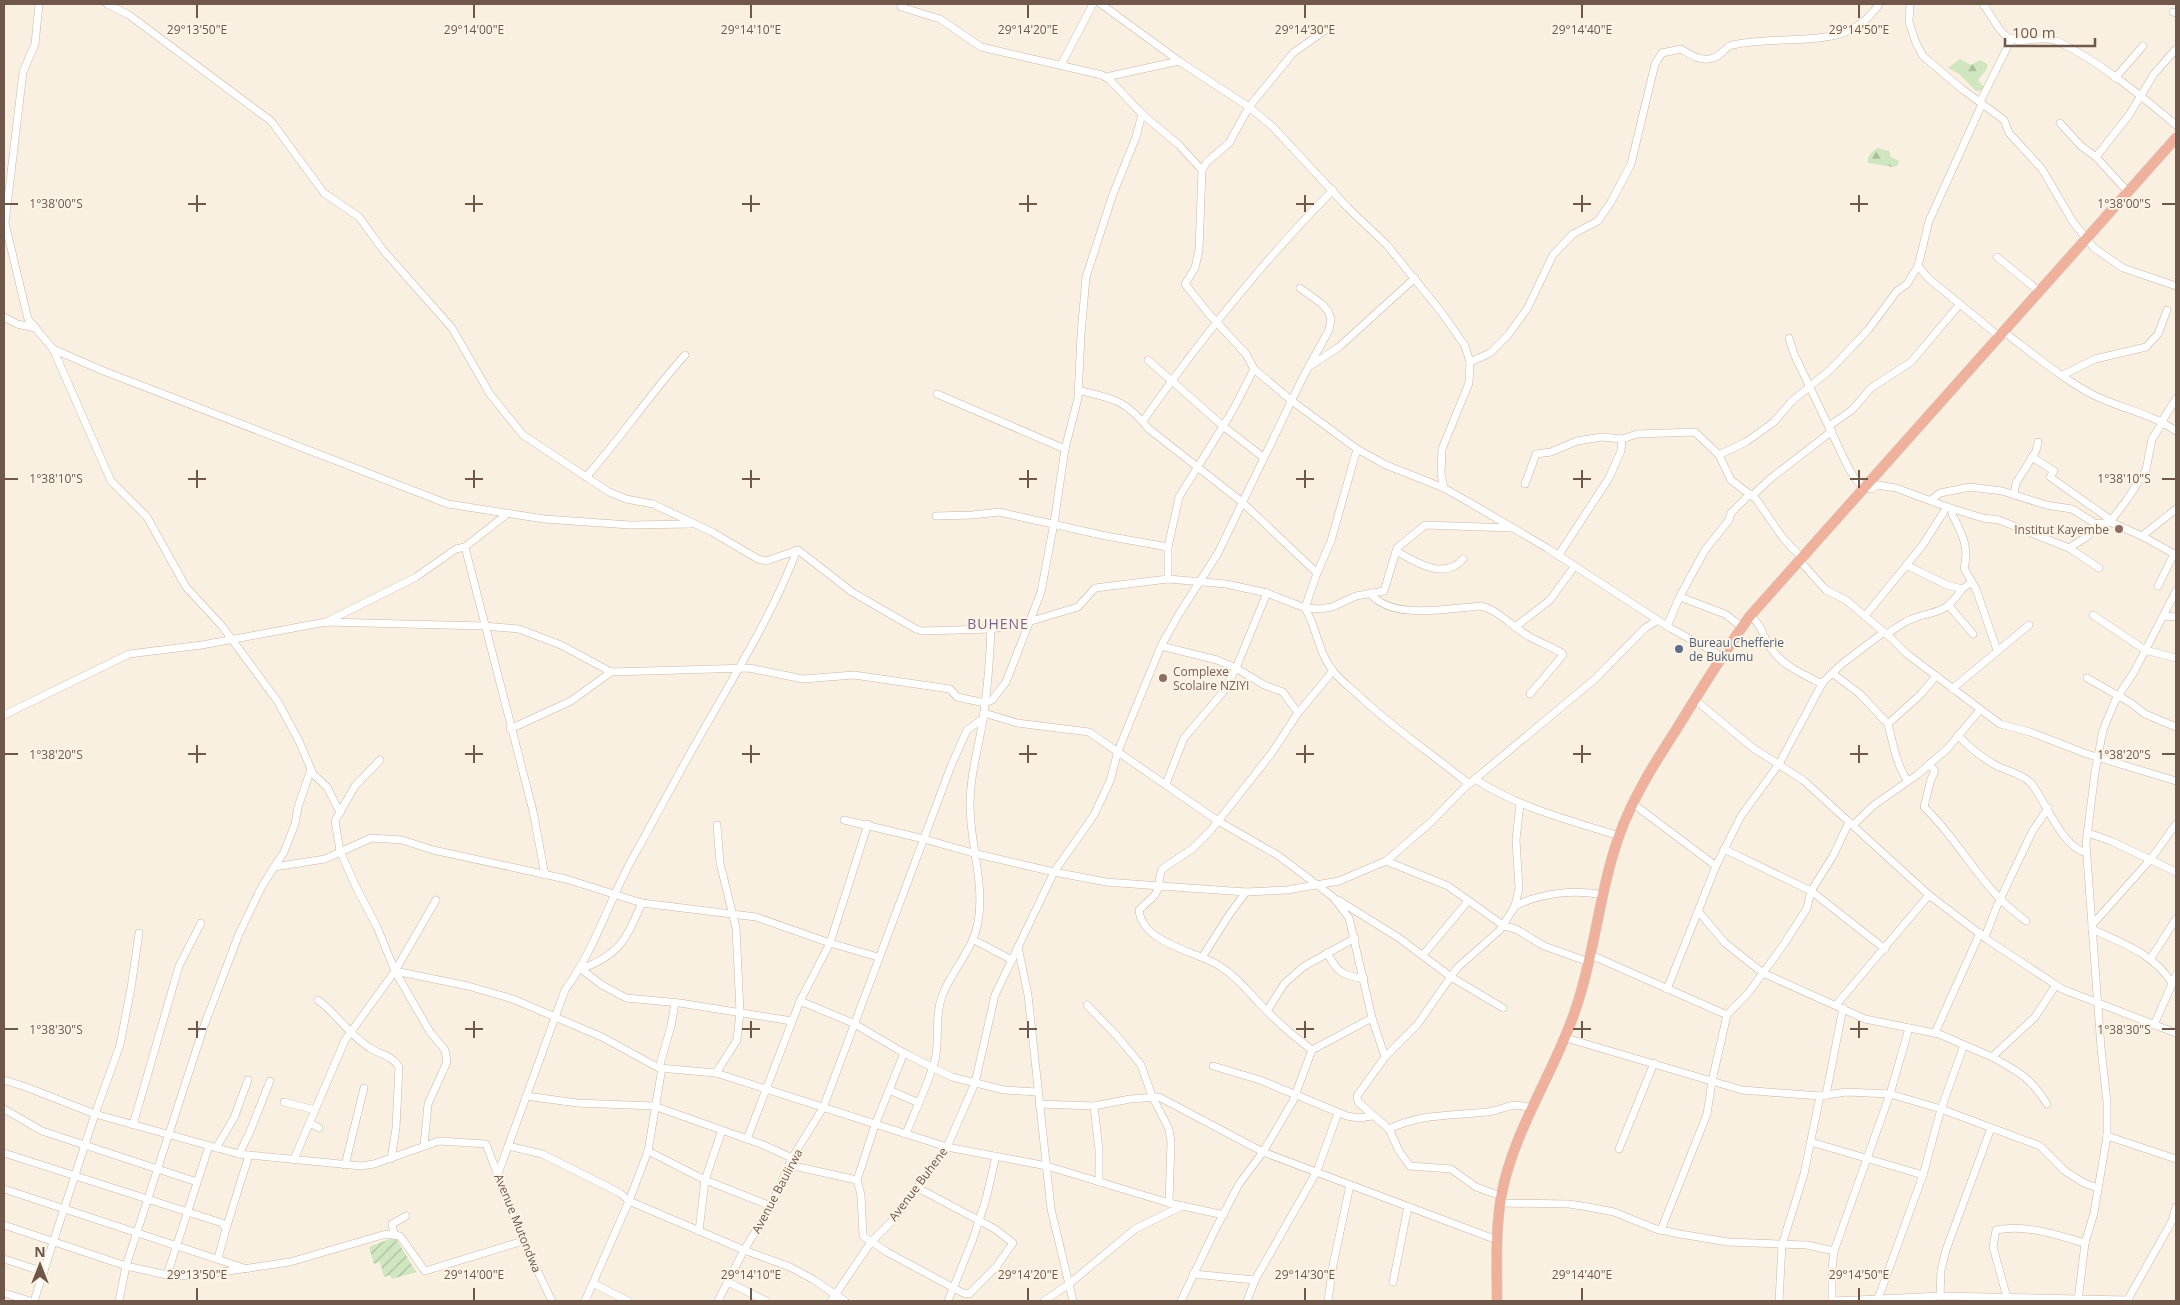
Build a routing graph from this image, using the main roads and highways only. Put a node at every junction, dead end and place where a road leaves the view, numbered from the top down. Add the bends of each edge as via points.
1 (2176, 138) edge
2 (1497, 1301) edge

1 - 2 highway via 1750,616 1721,656 1638,790 1619,836 1590,959 1566,1038 1515,1146 1500,1200

